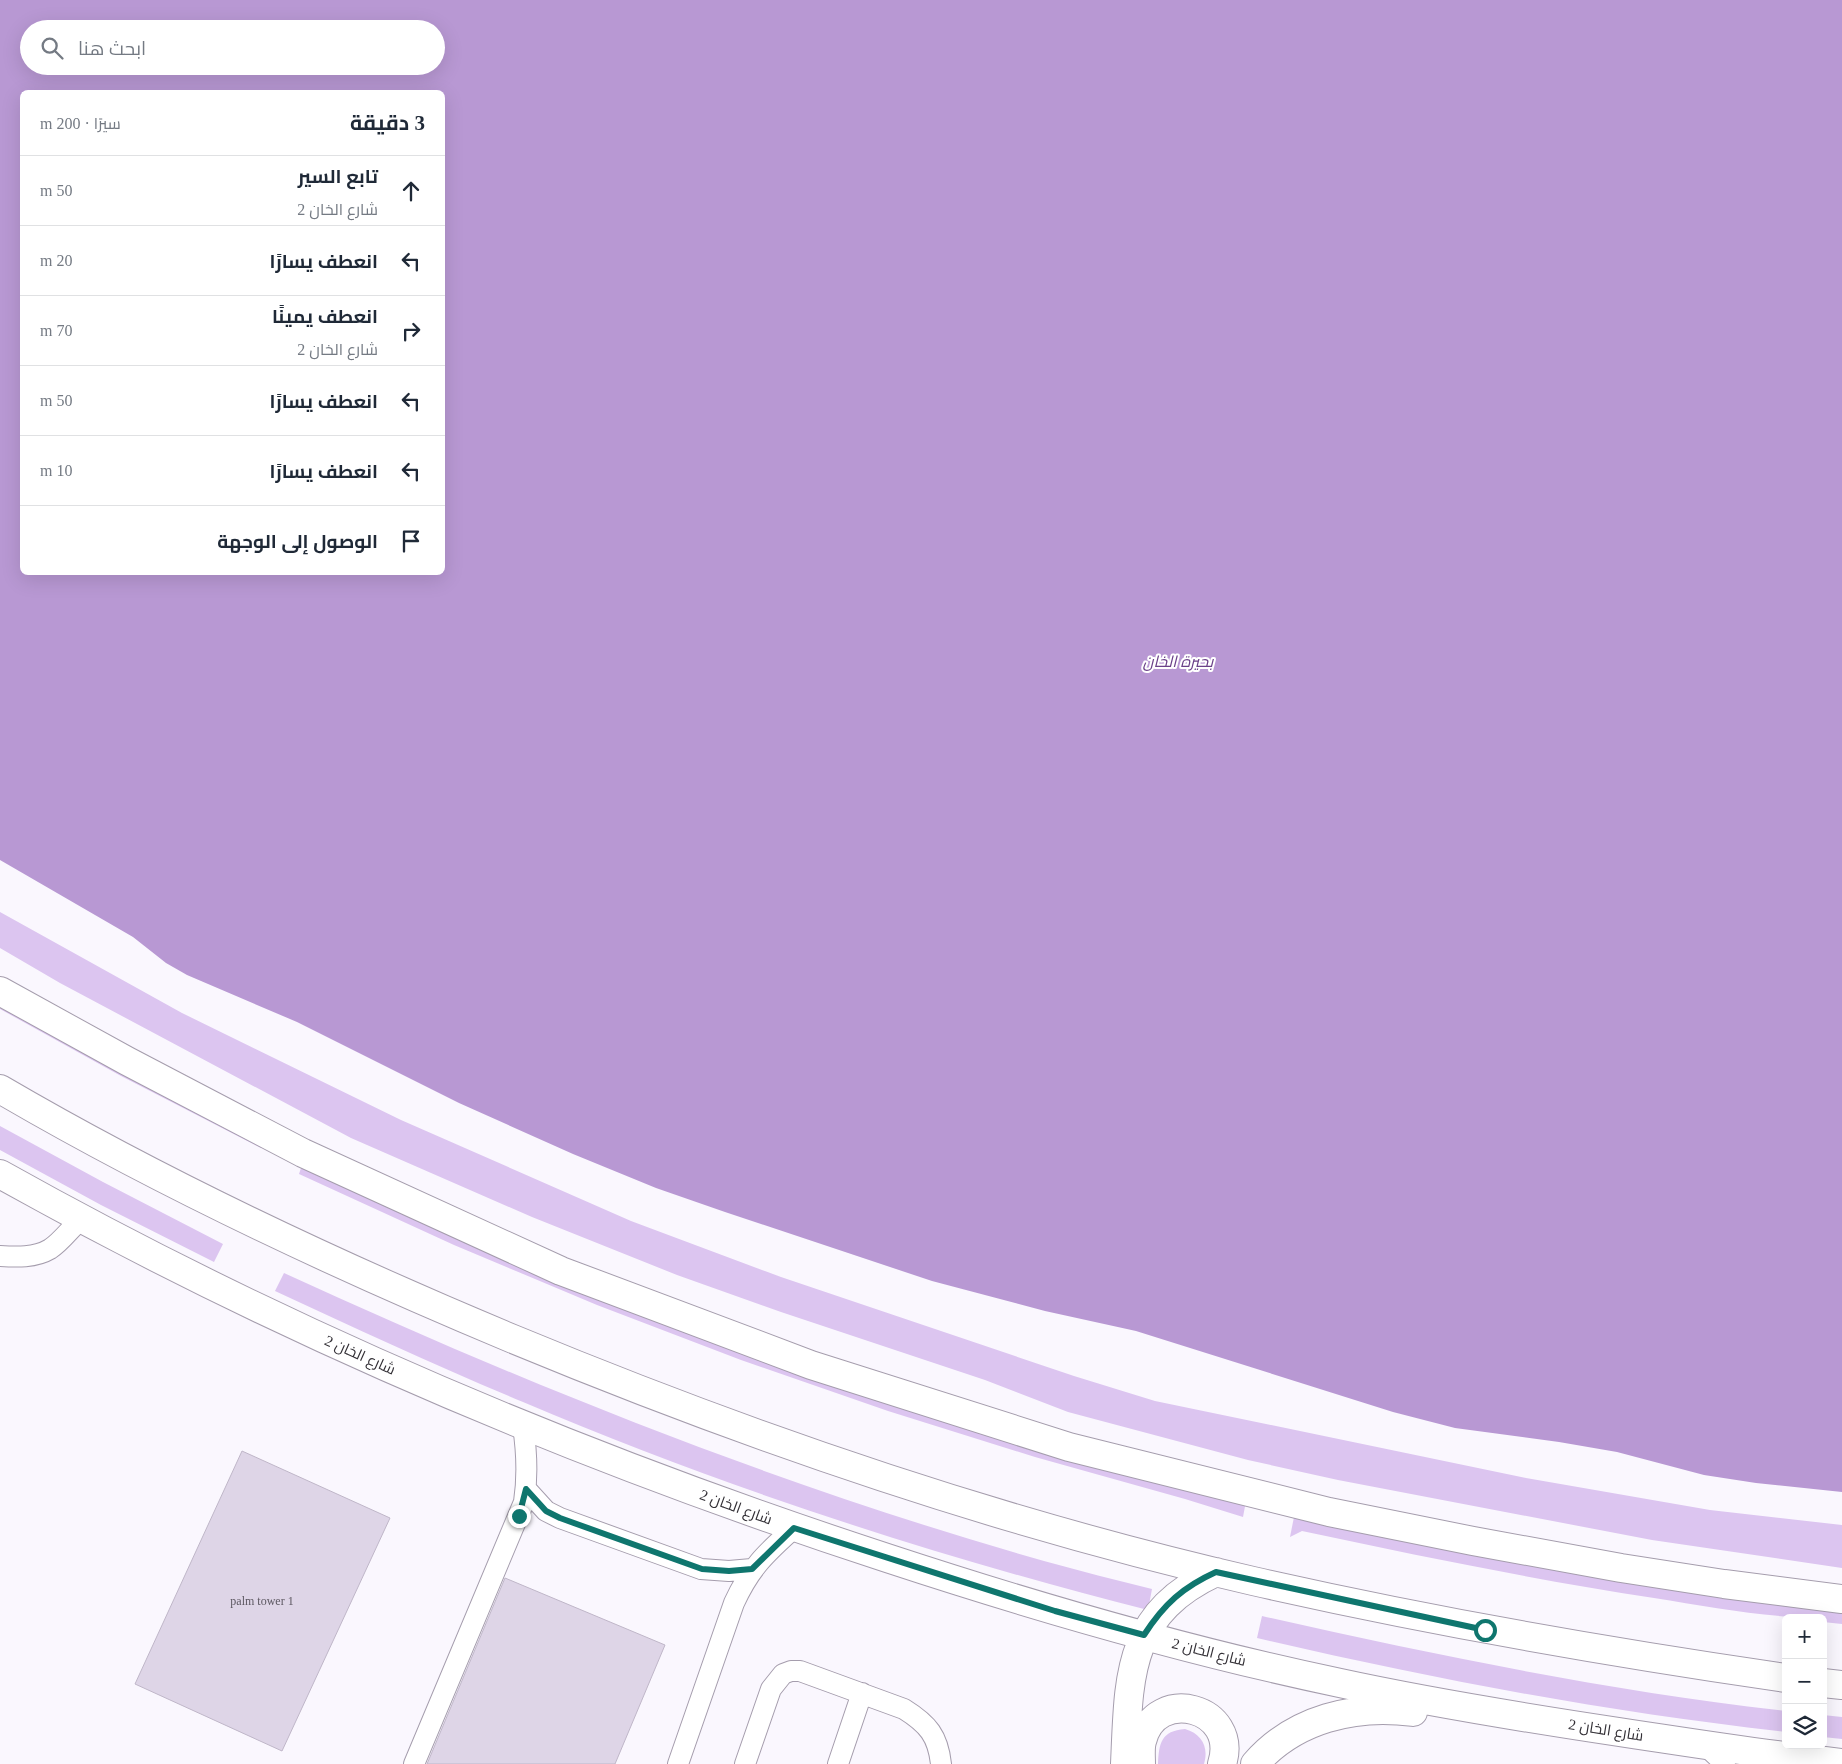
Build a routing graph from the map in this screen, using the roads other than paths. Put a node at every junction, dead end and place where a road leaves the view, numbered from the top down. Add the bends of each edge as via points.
1 (0, 991) edge
2 (0, 1089) edge
3 (0, 1174) edge
4 (81, 1219) junction
5 (0, 1256) edge
6 (522, 1426) junction
7 (526, 1489) junction
8 (794, 1528) junction
9 (752, 1569) junction
10 (1216, 1572) junction
11 (1842, 1599) edge
12 (1144, 1635) junction
13 (1782, 1677) edge
14 (1827, 1683) edge
15 (1842, 1685) edge
16 (862, 1693) junction
17 (1503, 1714) junction
18 (1705, 1745) junction
19 (1842, 1763) edge
20 (414, 1764) edge
21 (678, 1764) edge
22 (745, 1764) edge
23 (838, 1764) edge
24 (941, 1764) edge
25 (1125, 1764) edge
26 (1141, 1764) edge
27 (1222, 1764) edge
28 (1255, 1764) edge
29 (1726, 1764) edge

1 - 11 street via 303,1153 561,1271 811,1365 1069,1447 1329,1512 1621,1568
2 - 10 street via 227,1210 338,1263 582,1367 808,1452 978,1507
3 - 4 street, شارع الخان 2
4 - 5 lane via 50,1248 33,1255
4 - 6 street, شارع الخان 2 via 219,1290
6 - 7 lane via 527,1450
6 - 8 street, شارع الخان 2
7 - 9 lane via 546,1511 560,1518 702,1569
7 - 20 lane via 519,1516
8 - 9 lane
8 - 12 street, شارع الخان 2 via 1045,1608
9 - 21 lane via 734,1603
10 - 12 street via 1198,1580 1167,1604
10 - 13 street via 1485,1630
12 - 17 street, شارع الخان 2 via 1338,1683
12 - 25 street via 1136,1654 1128,1694
14 - 15 street
16 - 22 lane via 800,1671 783,1674 771,1689
16 - 23 lane
16 - 24 lane via 920,1718 936,1740
17 - 18 street, شارع الخان 2
17 - 28 street via 1454,1716 1381,1709 1355,1711 1304,1726
18 - 19 street, شارع الخان 2
18 - 29 lane
26 - 27 street via 1142,1741 1153,1720 1162,1713 1184,1708 1206,1714 1215,1722 1224,1744

